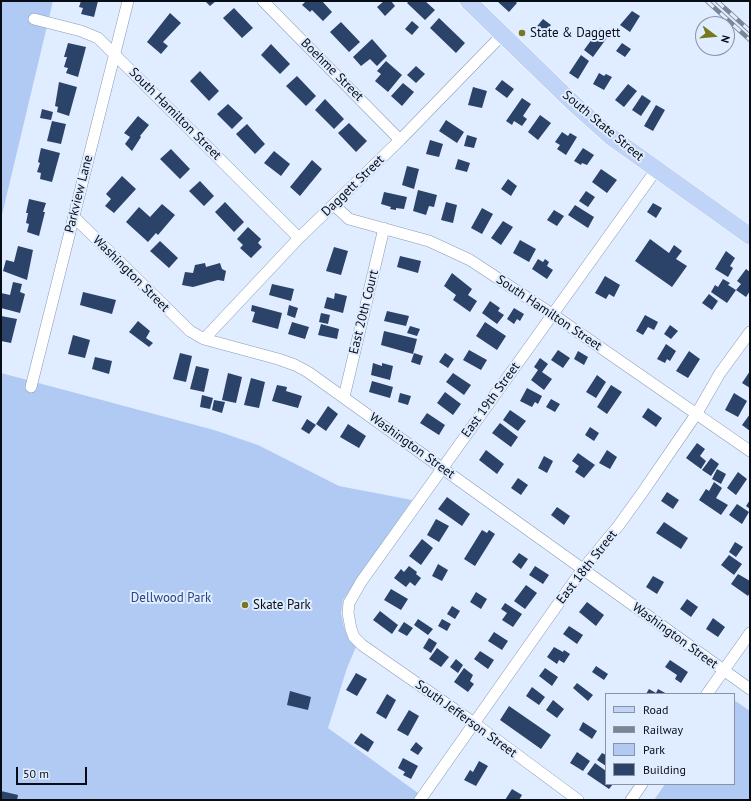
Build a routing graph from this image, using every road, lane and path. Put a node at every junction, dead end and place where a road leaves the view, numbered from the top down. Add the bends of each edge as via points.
1 (128, 1) edge
2 (263, 1) edge
3 (468, 1) edge
4 (34, 19) dead end
5 (502, 35) junction
6 (114, 53) junction
7 (400, 140) junction
8 (656, 170) junction
9 (334, 206) junction
10 (74, 217) junction
11 (384, 228) junction
12 (750, 236) edge
13 (299, 238) junction
14 (552, 314) junction
15 (750, 332) edge
16 (204, 339) junction
17 (32, 387) dead end
18 (344, 397) junction
19 (697, 413) junction
20 (750, 451) edge
21 (442, 467) junction
22 (582, 570) junction
23 (750, 633) edge
24 (354, 638) joint
25 (724, 670) junction
26 (750, 690) edge
27 (708, 693) edge
28 (474, 723) junction
29 (641, 785) edge
30 (420, 800) edge
31 (578, 800) edge
32 (631, 800) edge

1 - 6 street, Parkview Lane
2 - 7 street, Boehme Street
3 - 5 main road, South State Street
4 - 6 street, South Hamilton Street via 98,38
5 - 7 street, Daggett Street
5 - 8 main road, South State Street via 610,136
6 - 10 street, Parkview Lane
6 - 13 street, South Hamilton Street
7 - 9 street, Daggett Street
8 - 12 main road, South State Street
8 - 14 street, East 19th Street
9 - 11 street, South Hamilton Street via 349,219
9 - 13 street, Daggett Street
10 - 16 street, Washington Street via 178,321
10 - 17 street, Parkview Lane
11 - 14 street, South Hamilton Street via 429,241 470,260
11 - 18 street, East 20th Court
13 - 16 street, Daggett Street
14 - 19 street, South Hamilton Street
14 - 21 street, East 19th Street
15 - 19 street, East 18th Street via 720,373
16 - 18 street, Washington Street via 295,365
18 - 21 street, Washington Street
19 - 20 street, South Hamilton Street
19 - 22 street, East 18th Street via 619,525
21 - 22 street, Washington Street
21 - 24 street, East 19th Street via 353,594 349,603 348,622
22 - 25 street, Washington Street
22 - 28 street, East 18th Street
23 - 25 street
24 - 28 street, South Jefferson Street
25 - 26 street, Washington Street
25 - 27 street
28 - 30 street, East 18th Street
28 - 31 street, South Jefferson Street
29 - 32 street

